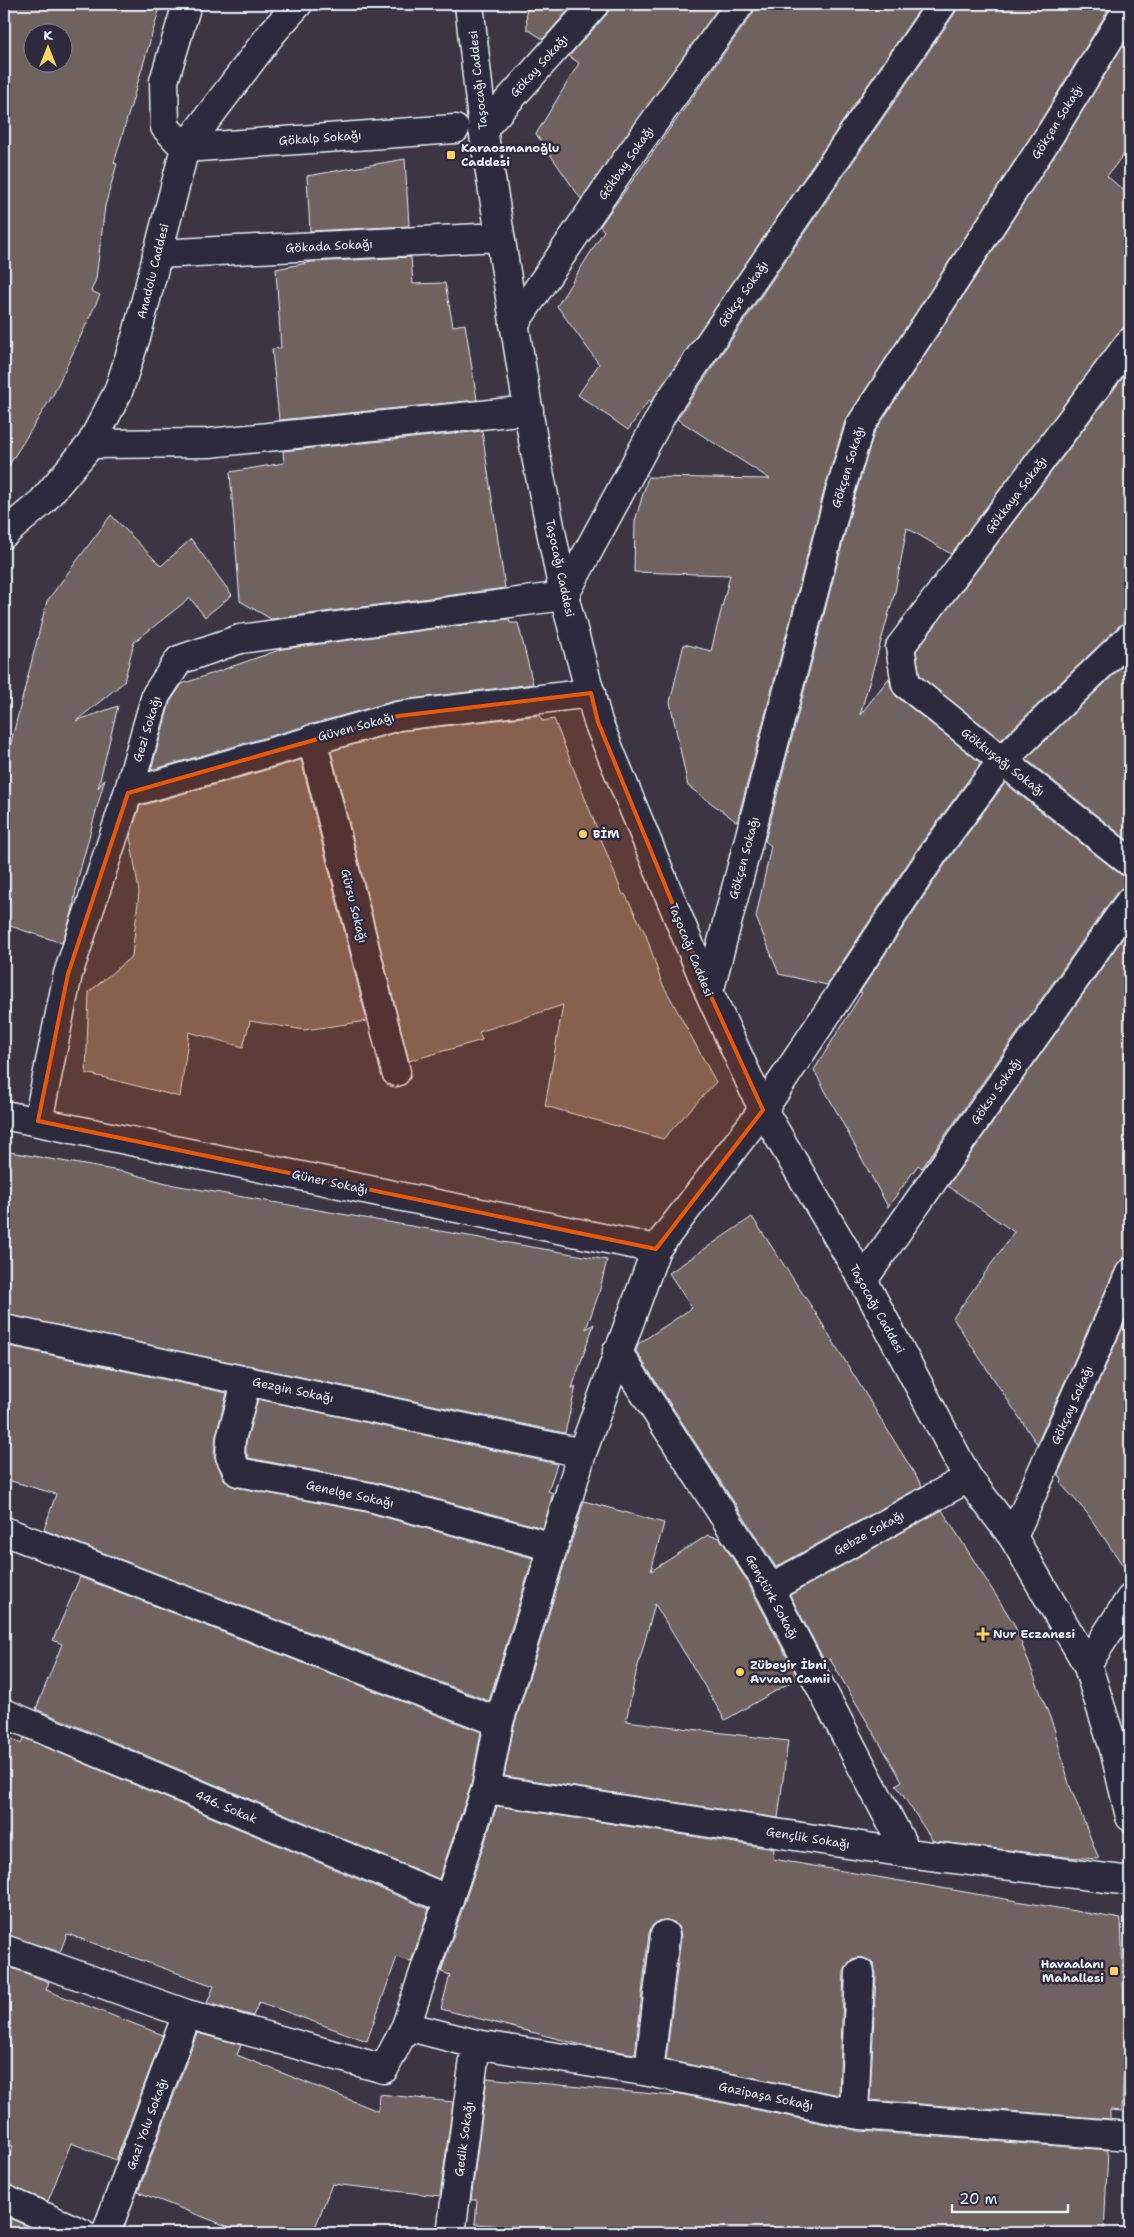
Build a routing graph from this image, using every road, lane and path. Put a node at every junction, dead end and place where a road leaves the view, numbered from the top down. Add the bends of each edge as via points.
1 (188, 4) edge
2 (298, 4) edge
3 (595, 4) edge
4 (740, 4) edge
5 (942, 4) edge
6 (1130, 5) edge
7 (466, 7) edge
8 (456, 129) dead end
9 (483, 129) junction
10 (185, 148) junction
11 (500, 237) junction
12 (157, 254) junction
13 (514, 324) junction
14 (1130, 342) edge
15 (529, 410) junction
16 (91, 444) junction
17 (4, 534) edge
18 (564, 596) junction
19 (1130, 637) edge
20 (900, 647) joint
21 (590, 693) junction
22 (312, 739) junction
23 (1002, 761) junction
24 (128, 793) junction
25 (1130, 862) edge
26 (1130, 901) edge
27 (708, 992) junction
28 (396, 1072) dead end
29 (763, 1110) junction
30 (4, 1115) edge
31 (38, 1121) junction
32 (656, 1249) junction
33 (1130, 1273) edge
34 (863, 1280) junction
35 (4, 1329) edge
36 (617, 1351) junction
37 (247, 1380) junction
38 (582, 1453) junction
39 (968, 1478) junction
40 (4, 1530) edge
41 (1013, 1537) junction
42 (553, 1547) junction
43 (769, 1589) junction
44 (1130, 1599) edge
45 (1087, 1664) junction
46 (4, 1713) edge
47 (499, 1722) junction
48 (486, 1788) junction
49 (1130, 1817) edge
50 (908, 1853) junction
51 (1130, 1881) edge
52 (449, 1900) junction
53 (665, 1935) dead end
54 (4, 1949) edge
55 (860, 1973) dead end
56 (187, 2014) junction
57 (406, 2026) junction
58 (476, 2044) junction
59 (649, 2072) junction
60 (854, 2114) junction
61 (1130, 2136) edge
62 (4, 2199) edge
63 (82, 2233) edge
64 (106, 2233) edge
65 (451, 2233) edge

1 - 10 street via 164,81 165,126
2 - 10 street, Anadolu Caddesi via 272,33
3 - 9 street, Gökay Sokağı
4 - 13 street, Gökbay Sokağı via 625,162
5 - 18 street, Gökçe Sokağı via 667,405
6 - 27 street, Gökçen Sokağı via 1051,133 860,426
7 - 9 street, Taşocağı Caddesi
8 - 10 street, Gökalp Sokağı
9 - 11 street, Taşocağı Caddesi
10 - 12 street, Anadolu Caddesi
11 - 12 street, Gökada Sokağı
11 - 13 street, Taşocağı Caddesi
12 - 16 street, Anadolu Caddesi via 137,334 118,392
13 - 15 street, Taşocağı Caddesi
14 - 20 street, Gökkaya Sokağı
15 - 16 street via 209,443
15 - 18 street, Taşocağı Caddesi
16 - 17 street, Anadolu Caddesi via 42,502
18 - 21 street, Taşocağı Caddesi
18 - 24 street, Gezi Sokağı via 240,639 179,660 156,695
19 - 23 street
20 - 23 street, Gökkuşağı Sokağı via 906,684
21 - 22 street, Güven Sokağı via 398,716
21 - 27 street, Taşocağı Caddesi via 598,722
22 - 24 street, Güven Sokağı
22 - 28 street, Gürsu Sokağı
23 - 25 street, Gökkuşağı Sokağı
23 - 29 street via 933,854
24 - 31 street, Gezi Sokağı via 68,974
26 - 34 street, Göksu Sokağı
27 - 29 street, Taşocağı Caddesi
29 - 32 street
29 - 34 street, Taşocağı Caddesi
30 - 31 street, Güner Sokağı
31 - 32 street, Güner Sokağı
32 - 36 street
33 - 41 street, Gökçay Sokağı
34 - 39 street, Taşocağı Caddesi
35 - 37 street, Gezgin Sokağı
36 - 38 street
36 - 43 street, Gençtürk Sokağı
37 - 38 street, Gezgin Sokağı
37 - 42 street, Genelge Sokağı via 231,1439 230,1456 238,1472 370,1497
38 - 42 street
39 - 41 street, Taşocağı Caddesi
39 - 43 street, Gebze Sokağı
40 - 47 street
41 - 45 street, Taşocağı Caddesi
42 - 47 street
43 - 50 street, Gençtürk Sokağı
44 - 45 street
45 - 49 street, Taşocağı Caddesi via 1114,1749
46 - 52 street, 446. Sokak
47 - 48 street
48 - 50 street, Gençlik Sokağı
48 - 52 street
50 - 51 street, Gençlik Sokağı
52 - 57 street
53 - 59 street
54 - 56 street
55 - 60 street
56 - 57 street via 384,2069
56 - 64 street, Gazi Yolu Sokağı
57 - 58 street, Gazipaşa Sokağı
58 - 59 street, Gazipaşa Sokağı
58 - 65 street, Gedik Sokağı
59 - 60 street, Gazipaşa Sokağı
60 - 61 street, Gazipaşa Sokağı
62 - 63 street

